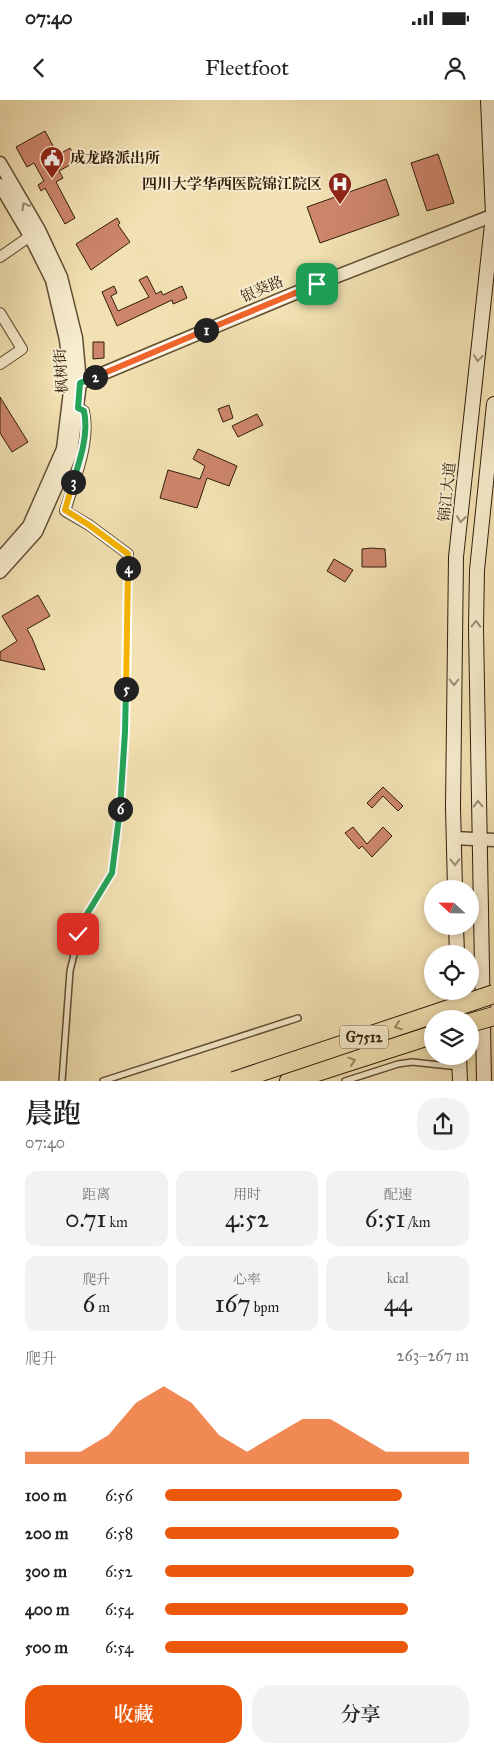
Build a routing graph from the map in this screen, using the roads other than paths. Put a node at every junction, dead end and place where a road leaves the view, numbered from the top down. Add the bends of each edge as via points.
1 (488, 100) edge
2 (0, 163) edge
3 (0, 185) edge
4 (494, 215) edge
5 (34, 233) junction
6 (0, 257) edge
7 (0, 313) edge
8 (0, 364) edge
9 (76, 383) junction
10 (494, 404) edge
11 (73, 407) junction
12 (128, 554) joint
13 (0, 559) edge
14 (0, 572) edge
15 (454, 838) junction
16 (478, 840) junction
17 (494, 840) edge
18 (455, 880) edge
19 (494, 994) edge
20 (298, 1018) dead end
21 (484, 1018) edge
22 (424, 1038) edge
23 (459, 1068) edge
24 (62, 1080) edge
25 (103, 1080) edge
26 (234, 1080) edge
27 (289, 1080) edge
28 (345, 1080) edge
29 (484, 1080) edge

1 - 4 main road, 锦江大道
5 -> 2 street, 枫树街
3 - 5 street, 枫树街
4 - 9 street, 银葵路
4 -> 15 main road, 锦江大道 via 456,557
5 - 6 street
5 - 9 street, 枫树街 via 52,280
7 - 8 street via 22,349
9 - 11 street, 枫树街
16 -> 10 main road via 477,580
11 - 12 street via 84,411 83,450 65,510
11 - 13 street, 枫树街 via 63,449 29,526
11 - 14 street, 枫树街 via 71,453 36,532
12 - 24 lane via 120,816 112,873 78,934 70,971
15 - 16 street
15 -> 18 main road, 锦江大道
16 - 17 street
16 - 21 main road
19 -> 26 highway, G7512, bridge
20 - 25 lane
21 - 29 main road
27 -> 22 highway, G7512
23 - 28 lane via 412,1062

